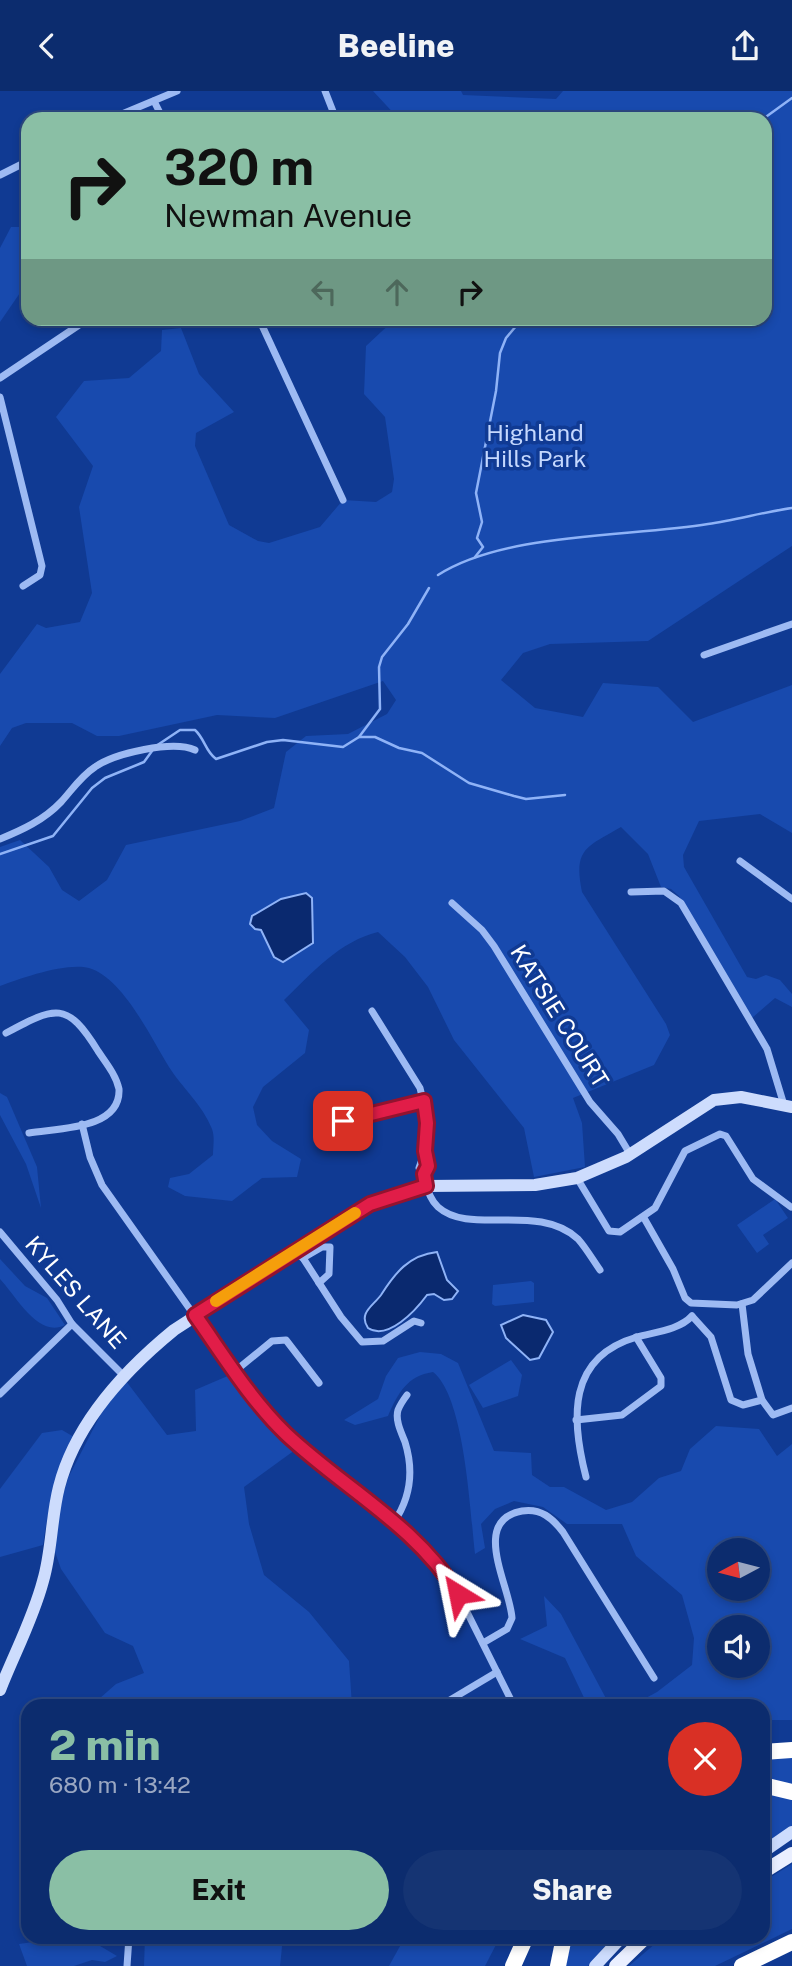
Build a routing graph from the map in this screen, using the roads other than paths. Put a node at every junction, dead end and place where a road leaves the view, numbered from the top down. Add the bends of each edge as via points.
1 (177, 91) edge
2 (325, 91) edge
3 (154, 101) junction
4 (127, 112) edge
5 (160, 112) edge
6 (333, 112) edge
7 (21, 164) edge
8 (0, 175) edge
9 (78, 326) edge
10 (262, 326) edge
11 (0, 378) edge
12 (0, 397) edge
13 (343, 500) dead end
14 (23, 586) dead end
15 (792, 624) edge
16 (704, 655) dead end
17 (195, 750) dead end
18 (0, 839) edge
19 (740, 861) dead end
20 (631, 892) dead end
21 (792, 898) edge
22 (452, 902) dead end
23 (372, 1011) dead end
24 (6, 1033) dead end
25 (424, 1101) junction
26 (788, 1106) edge
27 (326, 1119) dead end
28 (82, 1124) junction
29 (29, 1133) dead end
30 (630, 1154) junction
31 (578, 1178) junction
32 (425, 1180) junction
33 (791, 1207) edge
34 (643, 1218) junction
35 (0, 1232) edge
36 (298, 1255) junction
37 (792, 1263) edge
38 (600, 1270) dead end
39 (319, 1283) junction
40 (695, 1303) junction
41 (742, 1304) junction
42 (195, 1315) junction
43 (692, 1316) junction
44 (421, 1323) dead end
45 (72, 1324) junction
46 (636, 1338) junction
47 (234, 1372) junction
48 (124, 1376) junction
49 (319, 1383) dead end
50 (0, 1394) edge
51 (407, 1395) dead end
52 (762, 1400) junction
53 (792, 1408) edge
54 (576, 1420) junction
55 (586, 1477) dead end
56 (394, 1521) junction
57 (483, 1643) junction
58 (497, 1672) junction
59 (654, 1678) dead end
60 (0, 1690) edge
61 (452, 1699) edge
62 (510, 1699) edge
63 (792, 1750) edge
64 (770, 1752) edge
65 (770, 1787) edge
66 (792, 1792) edge
67 (792, 1832) edge
68 (770, 1847) edge
69 (792, 1854) edge
70 (770, 1868) edge
71 (792, 1942) edge
72 (129, 1944) edge
73 (523, 1944) edge
74 (563, 1944) edge
75 (615, 1944) edge
76 (639, 1944) edge
77 (127, 1966) edge
78 (513, 1966) edge
79 (558, 1966) edge
80 (595, 1966) edge
81 (616, 1966) edge
82 (742, 1966) edge

1 - 3 street
2 - 6 street
3 - 4 street
3 - 5 street
7 - 8 street
9 - 11 street
10 - 13 street
12 - 14 street via 42,566 40,575
15 - 16 street
17 - 18 street via 176,745 104,761 46,816
19 - 21 street
20 - 26 street via 664,891 681,903 767,1049
22 - 30 street, KATSIE COURT via 494,946 590,1102
23 - 25 street
24 - 28 street via 44,1014 65,1014 81,1025 115,1078 120,1094 105,1117
25 - 27 street via 358,1119
25 - 32 street
26 - 30 street via 741,1097 714,1100
28 - 29 street
28 - 42 street via 102,1185
30 - 31 street
31 - 32 street via 535,1185
31 - 34 street via 608,1231 620,1232
32 - 36 street via 376,1202
32 - 38 street via 438,1207 458,1217 531,1220 567,1232
33 - 34 street via 753,1179 723,1134 716,1134 685,1151 655,1208
34 - 40 street via 671,1263 685,1298
35 - 45 street, KYLES LANE
36 - 39 street
36 - 39 street via 330,1247 329,1274
36 - 42 street
37 - 41 street via 753,1300
39 - 44 street via 362,1342 376,1343 414,1321
40 - 41 street
40 - 43 street
41 - 52 street via 748,1354
42 - 47 street
42 - 48 street
43 - 46 street via 687,1322
43 - 52 street via 711,1337 731,1400 743,1405
45 - 48 street, KYLES LANE
45 - 50 street
46 - 54 street via 608,1349 591,1367 578,1395
46 - 54 street via 661,1378 661,1386 622,1415
47 - 49 street via 272,1341 286,1340
47 - 56 street via 287,1435
48 - 60 street via 88,1425 63,1475 43,1585
51 - 56 street via 398,1409 398,1421 411,1478 407,1499
52 - 53 street via 773,1415
54 - 55 street
56 - 57 street via 450,1580
57 - 58 street
57 - 59 street via 507,1629 512,1618 495,1545 496,1529 505,1517 538,1511 563,1532
58 - 61 street
58 - 62 street
63 - 64 highway
65 - 66 highway
67 - 68 street
69 - 70 main road
71 - 82 highway
72 - 77 street
73 - 78 highway
74 - 79 highway
75 - 80 street
76 - 81 main road

